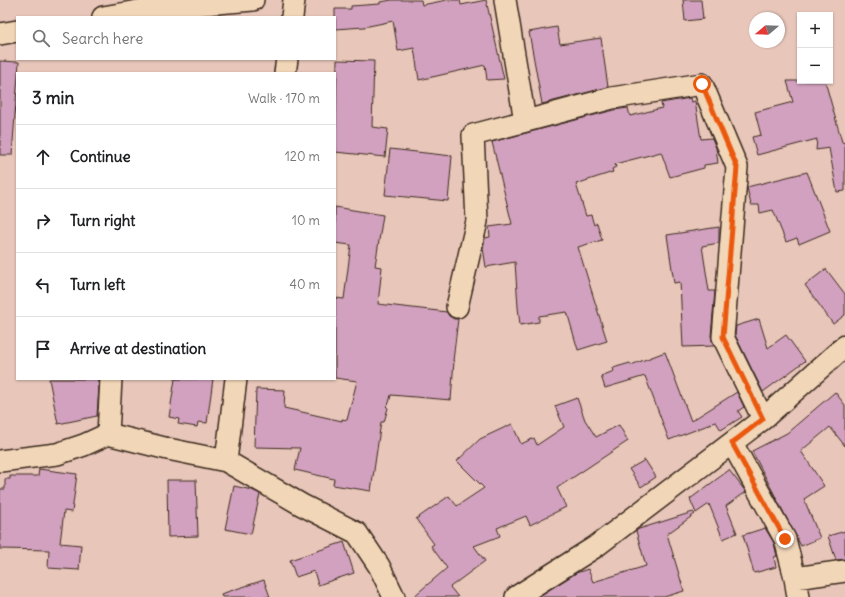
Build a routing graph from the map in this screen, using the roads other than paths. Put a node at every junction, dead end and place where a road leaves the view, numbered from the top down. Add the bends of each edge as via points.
1 (253, 0) edge
2 (294, 0) edge
3 (505, 0) edge
4 (155, 4) edge
5 (107, 16) edge
6 (292, 16) edge
7 (16, 31) edge
8 (0, 34) edge
9 (287, 60) edge
10 (285, 72) edge
11 (525, 120) junction
12 (457, 307) dead end
13 (845, 346) edge
14 (111, 380) edge
15 (236, 380) edge
16 (763, 419) junction
17 (108, 434) junction
18 (732, 443) junction
19 (0, 461) edge
20 (226, 461) junction
21 (845, 571) edge
22 (796, 587) edge
23 (394, 597) edge
24 (516, 597) edge

1 - 4 street
2 - 6 street
3 - 11 street
4 - 5 street
7 - 8 street
9 - 10 street
11 - 12 street via 473,135 477,221
11 - 16 street via 612,98 702,84 737,167 723,337
13 - 16 street
14 - 17 street
15 - 20 street
16 - 18 street
17 - 19 street via 57,454
17 - 20 street
18 - 22 street via 785,539
18 - 24 street via 595,547
20 - 23 street via 357,533 379,566
21 - 22 street

